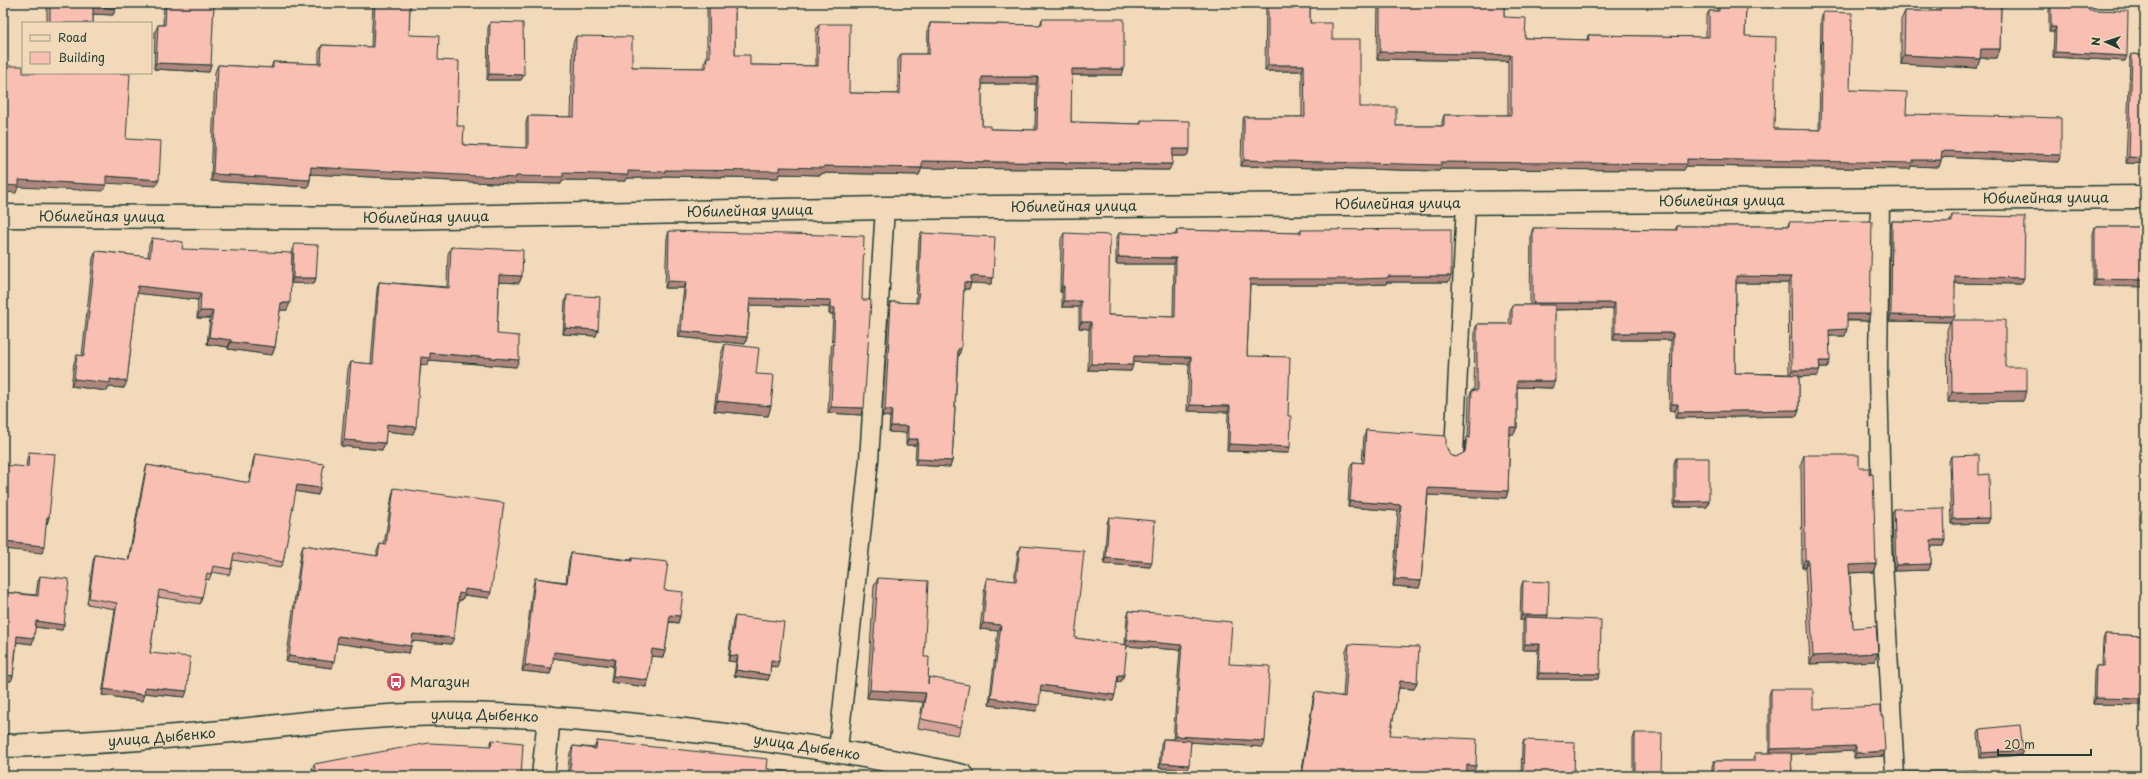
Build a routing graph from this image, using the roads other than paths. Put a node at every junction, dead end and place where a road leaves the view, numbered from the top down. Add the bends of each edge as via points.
1 (2145, 197) edge
2 (1880, 199) junction
3 (1466, 202) junction
4 (885, 208) junction
5 (3, 216) edge
6 (1454, 453) dead end
7 (549, 717) junction
8 (3, 746) edge
9 (838, 750) junction
10 (543, 776) edge
11 (963, 776) edge
12 (1895, 776) edge

1 - 2 street, Юбилейная улица
2 - 3 street, Юбилейная улица
2 - 12 lane via 1878,373 1882,544
3 - 4 street, Юбилейная улица
3 - 6 lane
4 - 5 street, Юбилейная улица via 397,218
4 - 9 lane via 869,460
7 - 8 street, улица Дыбенко via 408,715 121,740
7 - 9 street, улица Дыбенко via 640,725
7 - 10 street
9 - 11 street, улица Дыбенко

